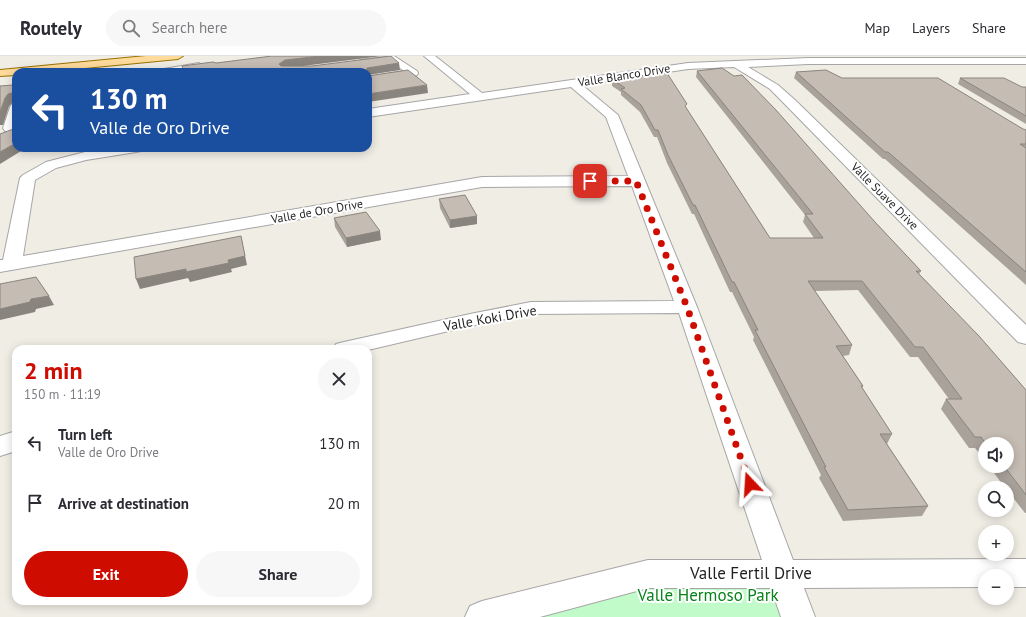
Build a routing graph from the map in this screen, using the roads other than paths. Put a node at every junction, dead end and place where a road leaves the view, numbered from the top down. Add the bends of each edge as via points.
1 (114, 56) edge
2 (178, 56) edge
3 (429, 56) edge
4 (1015, 56) edge
5 (393, 57) edge
6 (408, 57) edge
7 (152, 59) junction
8 (908, 61) junction
9 (1026, 61) edge
10 (356, 63) edge
11 (736, 64) junction
12 (0, 66) edge
13 (199, 66) edge
14 (54, 68) edge
15 (153, 68) edge
16 (187, 68) edge
17 (12, 72) edge
18 (0, 73) edge
19 (928, 73) dead end
20 (372, 79) edge
21 (573, 84) junction
22 (480, 96) junction
23 (12, 107) edge
24 (372, 112) edge
25 (8, 128) edge
26 (110, 152) edge
27 (636, 181) junction
28 (6, 265) edge
29 (687, 307) junction
30 (1026, 337) edge
31 (361, 345) edge
32 (12, 442) edge
33 (0, 446) edge
34 (782, 573) junction
35 (1026, 573) edge
36 (482, 617) edge
37 (798, 617) edge

1 - 12 main road
2 - 7 main road
3 - 22 street
4 - 9 street
5 - 6 street
5 - 10 street
5 - 20 street via 413,74
7 - 14 main road
7 - 15 street
8 - 9 street, Valle Blanco Drive
8 - 11 street, Valle Blanco Drive
8 - 19 street
11 - 21 street, Valle Blanco Drive via 688,66
11 - 30 street, Valle Suave Drive via 774,88 791,103
13 - 16 street
17 - 18 main road
21 - 22 street, Valle Blanco Drive
21 - 27 street via 612,115
22 - 24 street, Valle Blanco Drive
23 - 25 street
26 - 28 street via 51,166 28,178
27 - 28 street, Valle de Oro Drive via 482,182
27 - 29 street
29 - 31 street, Valle Koki Drive via 531,308
29 - 34 street
32 - 33 street
34 - 35 street, Valle Fertil Drive
34 - 36 street, Valle Fertil Drive via 648,574
34 - 37 street

